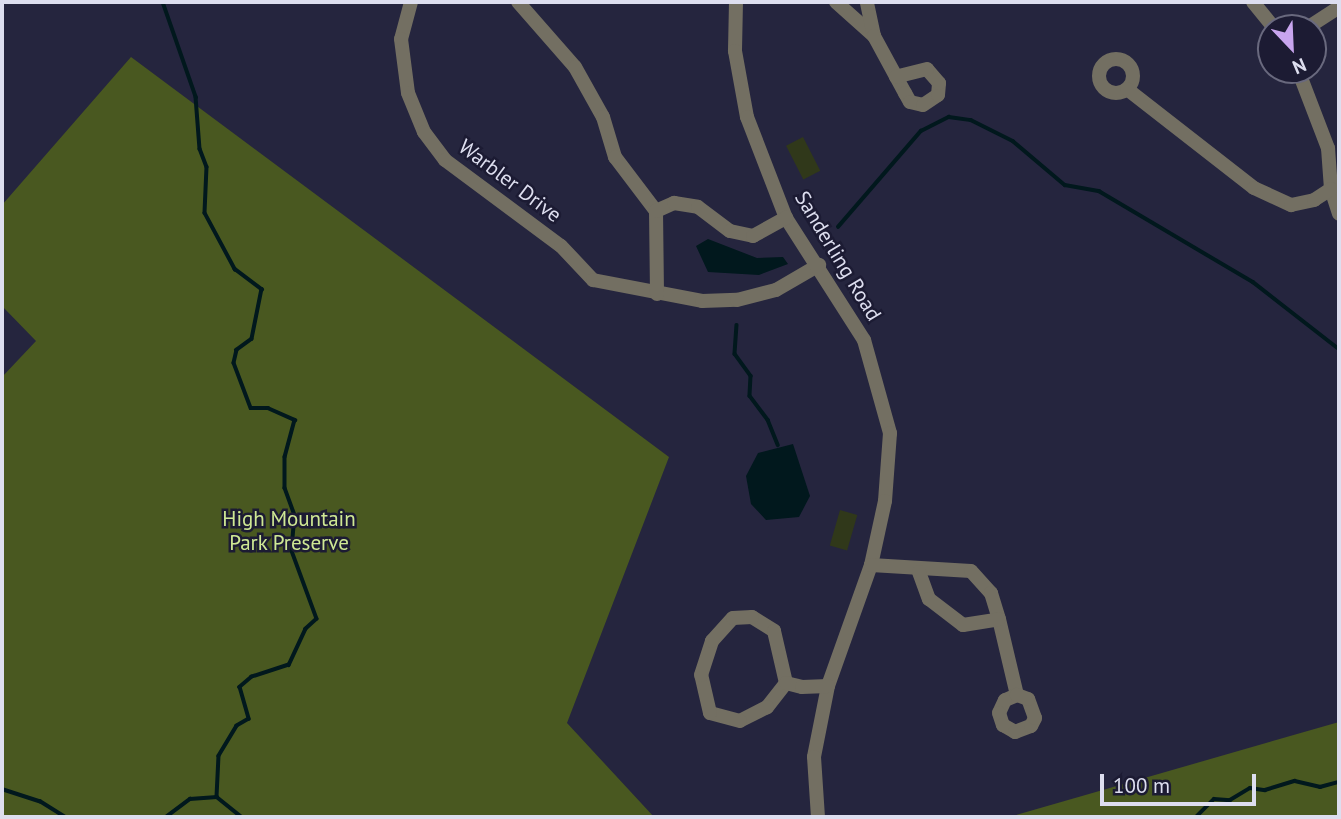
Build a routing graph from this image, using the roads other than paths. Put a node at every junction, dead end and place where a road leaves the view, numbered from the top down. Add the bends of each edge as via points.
1 (411, 2) edge
2 (517, 2) edge
3 (736, 2) edge
4 (836, 2) edge
5 (867, 2) edge
6 (874, 36) junction
7 (897, 77) dead end
8 (1305, 84) edge
9 (1127, 89) dead end
10 (1334, 146) edge
11 (1331, 189) junction
12 (656, 211) junction
13 (1339, 214) edge
14 (786, 218) junction
15 (818, 265) junction
16 (657, 294) junction
17 (871, 565) junction
18 (919, 572) junction
19 (999, 619) junction
20 (786, 683) junction
21 (828, 686) junction
22 (1017, 695) dead end
23 (818, 817) edge

1 - 16 street, Warbler Drive via 401,39 408,93 424,132 445,160 561,246 593,280
2 - 12 street via 575,67 603,117 615,157
3 - 14 street, Sanderling Road via 735,51 747,117
4 - 6 street
5 - 6 street
6 - 7 street
8 - 10 street
9 - 11 street via 1254,188 1291,205 1314,200
10 - 11 street
11 - 13 street
12 - 14 street via 674,202 698,207 730,231 752,236
12 - 16 street
14 - 15 street, Sanderling Road
15 - 16 street, Warbler Drive via 776,290 737,300 702,301
15 - 17 street, Sanderling Road via 864,340 890,433 885,501
17 - 18 street
17 - 21 street, Sanderling Road
18 - 19 street via 929,599 963,625
18 - 19 street via 971,571 991,593
19 - 22 street
20 - 20 street via 774,631 752,617 733,618 712,641 701,675 710,713 740,721 767,707
20 - 21 street
21 - 23 street, Sanderling Road via 814,757

